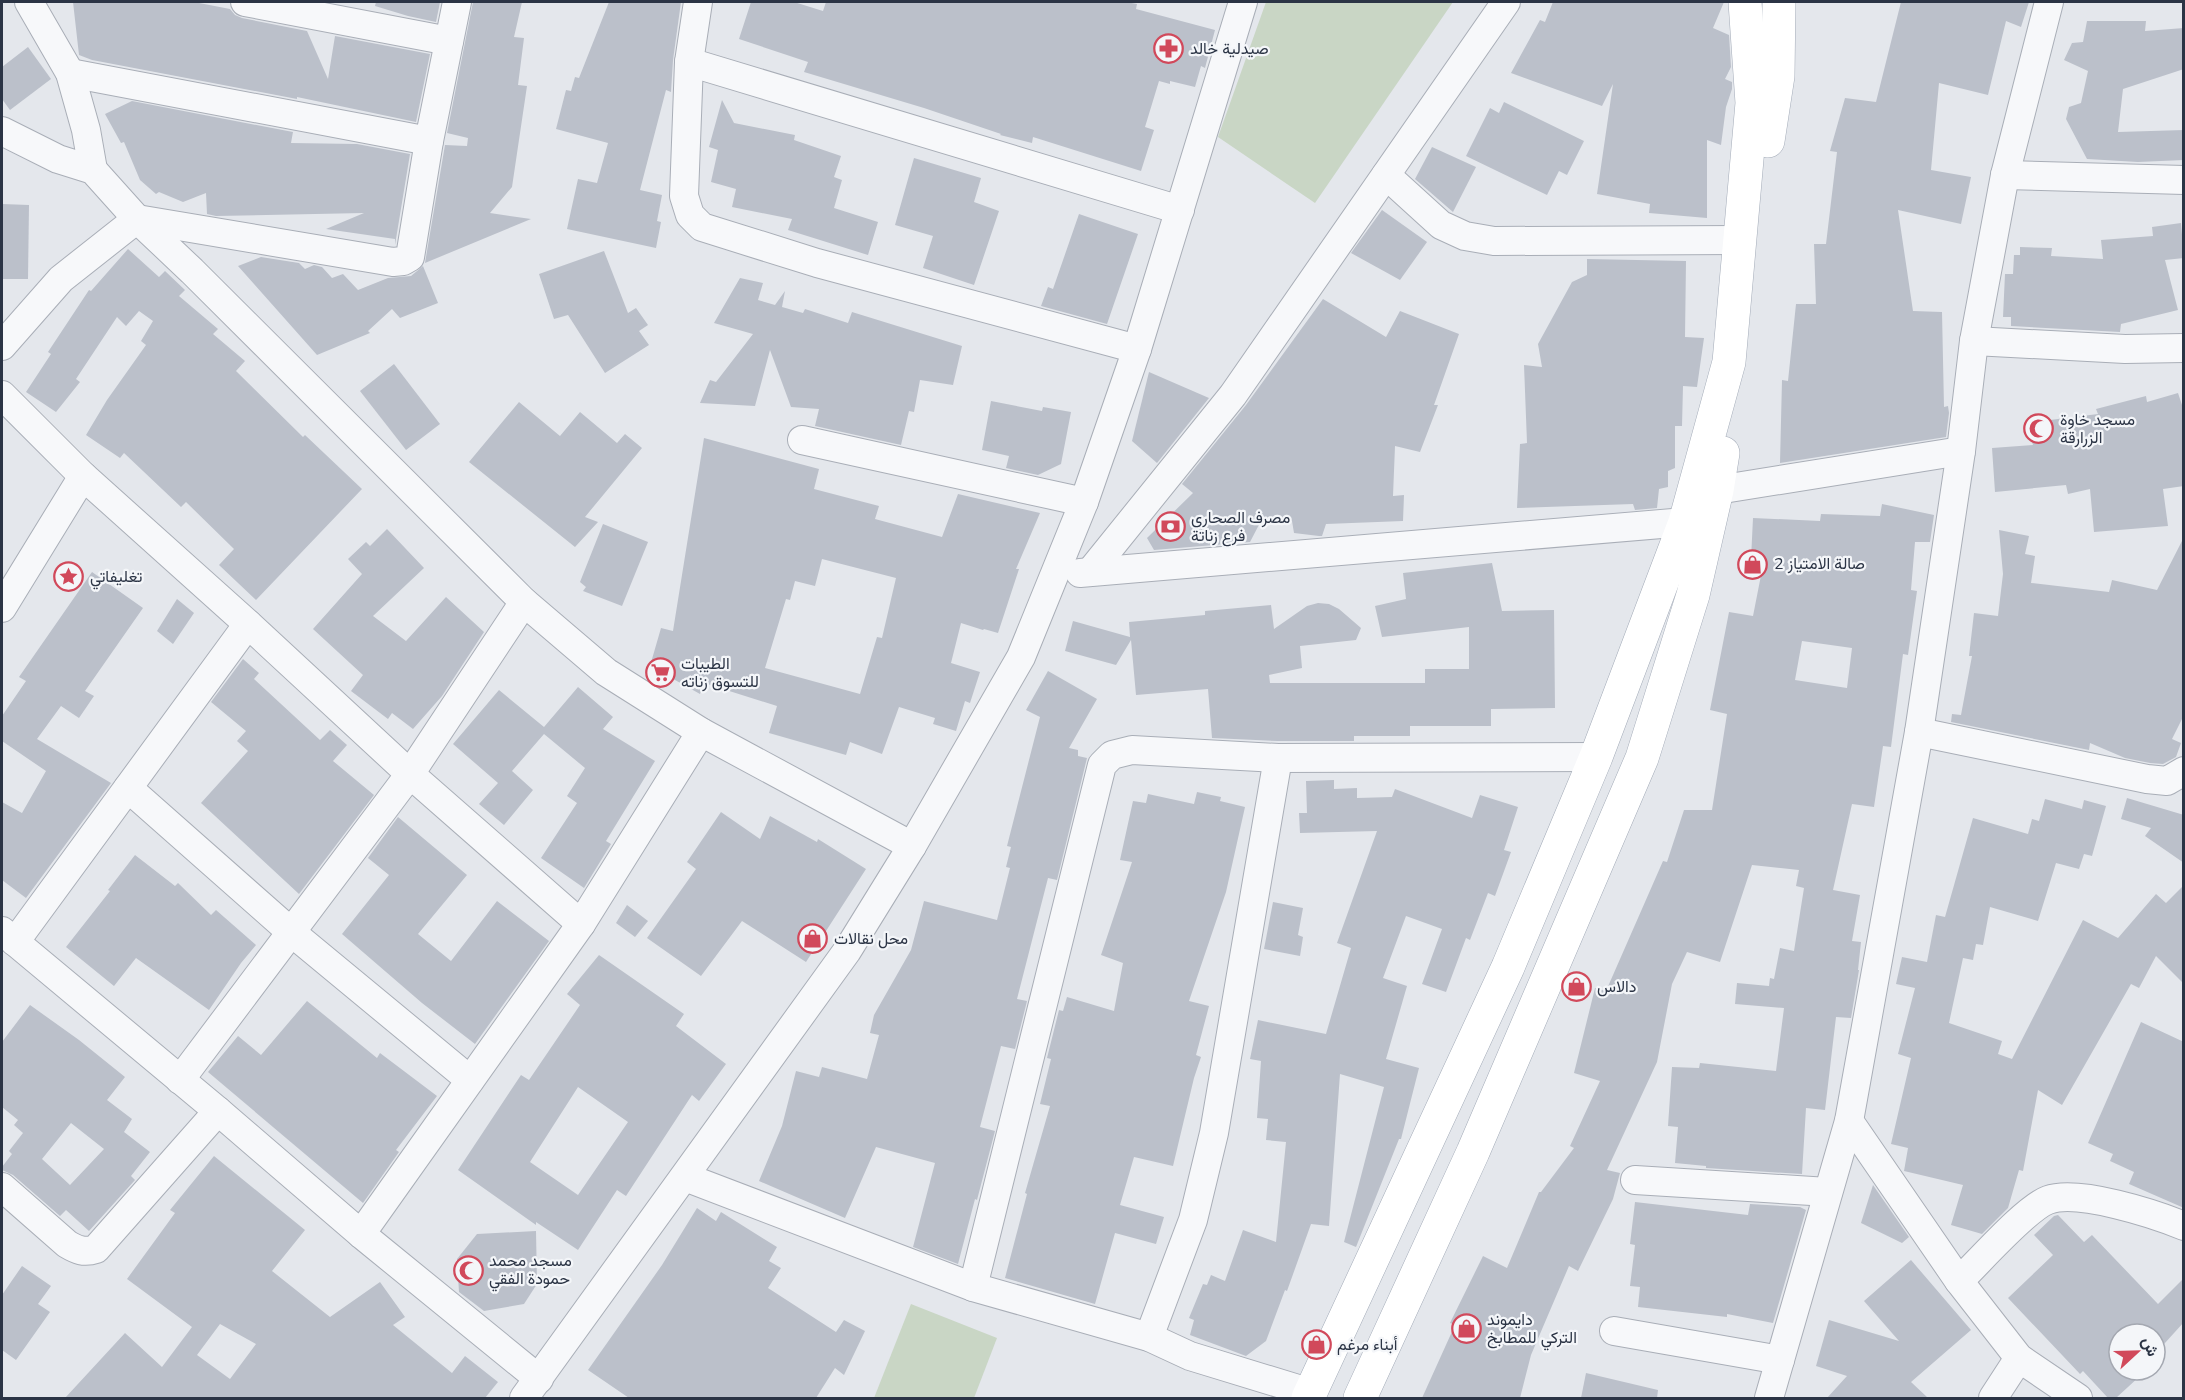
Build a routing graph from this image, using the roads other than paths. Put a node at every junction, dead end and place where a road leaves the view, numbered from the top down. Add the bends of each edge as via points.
1 (29, 2) edge
2 (245, 2) edge
3 (457, 2) edge
4 (698, 2) edge
5 (1243, 2) edge
6 (1506, 2) edge
7 (1745, 2) edge
8 (1779, 2) edge
9 (2049, 2) edge
10 (449, 41) junction
11 (689, 62) junction
12 (70, 73) junction
13 (2, 131) edge
14 (429, 141) junction
15 (93, 170) junction
16 (1386, 175) junction
17 (2005, 175) junction
18 (2184, 180) edge
19 (1180, 210) junction
20 (137, 219) junction
21 (1740, 240) junction
22 (1974, 341) junction
23 (2, 345) edge
24 (2184, 348) edge
25 (1137, 349) junction
26 (2, 395) edge
27 (802, 440) dead end
28 (1961, 451) junction
29 (83, 476) junction
30 (1717, 490) junction
31 (1084, 502) junction
32 (1685, 522) junction
33 (1091, 571) junction
34 (1054, 576) junction
35 (524, 602) junction
36 (2, 608) edge
37 (248, 624) junction
38 (701, 732) junction
39 (1919, 732) junction
40 (1596, 757) junction
41 (1278, 758) junction
42 (2184, 771) edge
43 (410, 774) junction
44 (128, 788) junction
45 (912, 846) junction
46 (581, 924) junction
47 (291, 932) junction
48 (8, 936) edge
49 (1508, 968) junction
50 (1545, 984) junction
51 (180, 1080) junction
52 (470, 1080) junction
53 (218, 1111) junction
54 (1849, 1121) junction
55 (685, 1177) junction
56 (1635, 1180) dead end
57 (2, 1187) edge
58 (1828, 1192) junction
59 (2184, 1226) edge
60 (361, 1234) junction
61 (1959, 1281) junction
62 (973, 1287) junction
63 (1614, 1331) dead end
64 (1149, 1337) junction
65 (2019, 1358) junction
66 (1780, 1360) junction
67 (531, 1389) edge
68 (1310, 1396) edge
69 (1360, 1398) edge
70 (1769, 1398) edge
71 (1993, 1398) edge
72 (2078, 1398) edge

1 - 12 street
2 - 10 street
3 - 10 street
4 - 11 street
5 - 19 street
6 - 16 street
7 - 21 main road via 1752,104
8 - 30 main road via 1778,76
9 - 17 street
10 - 14 street
11 - 19 street
11 - 25 street via 684,196 690,215 702,227 817,263
12 - 14 street
12 - 15 street
13 - 15 street via 58,159
14 - 20 street via 410,257 403,261
15 - 20 street
16 - 21 street via 1441,225 1465,236 1494,242
16 - 33 street via 1233,394
17 - 18 street
17 - 22 street
19 - 25 street
20 - 23 street via 61,279
20 - 35 street
21 - 32 main road via 1729,362
22 - 24 street
22 - 28 street
25 - 31 street
26 - 29 street
27 - 31 street
28 - 30 street
28 - 39 street
29 - 36 street
29 - 37 street
30 - 50 main road via 1693,595 1642,758
31 - 34 street
32 - 33 street
32 - 40 main road
33 - 34 street
34 - 45 street via 1021,657
35 - 38 street via 606,672
35 - 43 street
37 - 43 street
37 - 44 street
38 - 45 street
38 - 46 street
39 - 42 street via 2147,779 2167,781
39 - 54 street
40 - 41 street
40 - 49 main road
41 - 62 street via 1132,750 1112,755 1102,765
41 - 64 street via 1214,1132 1193,1220
43 - 46 street
43 - 47 street
44 - 47 street
44 - 48 street
45 - 55 street via 847,951
46 - 52 street
47 - 51 street
47 - 52 street
48 - 51 street
49 - 50 main road
49 - 68 main road
50 - 69 main road
51 - 53 street
52 - 60 street
53 - 57 street via 103,1244 89,1252 67,1244
53 - 60 street
54 - 58 street
54 - 61 street
55 - 62 street
55 - 67 street
56 - 58 street
58 - 66 street
59 - 61 street via 2158,1215 2074,1197 2048,1200 2028,1213
60 - 67 street
61 - 65 street
62 - 64 street
63 - 66 street
64 - 68 street via 1190,1356
65 - 71 street
65 - 72 street
66 - 70 street

